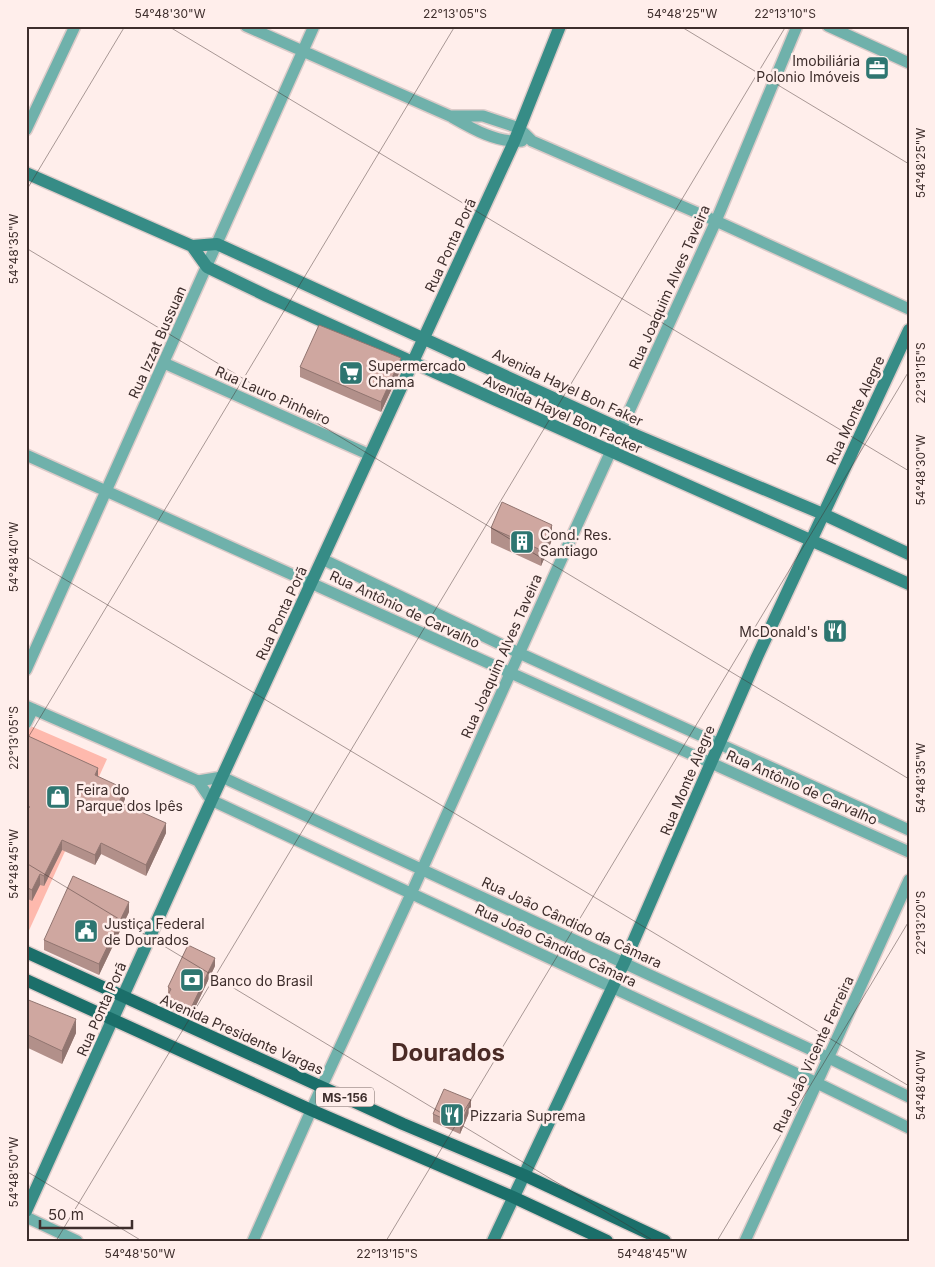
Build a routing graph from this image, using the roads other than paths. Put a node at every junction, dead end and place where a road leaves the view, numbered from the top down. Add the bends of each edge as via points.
1 (74, 26) edge
2 (246, 26) edge
3 (314, 26) edge
4 (560, 26) edge
5 (797, 26) edge
6 (828, 26) edge
7 (302, 52) junction
8 (909, 63) edge
9 (450, 116) junction
10 (520, 128) junction
11 (26, 130) edge
12 (532, 141) junction
13 (514, 142) junction
14 (26, 173) edge
15 (716, 221) junction
16 (217, 244) junction
17 (192, 246) junction
18 (207, 266) junction
19 (909, 310) edge
20 (909, 330) edge
21 (424, 337) junction
22 (413, 362) junction
23 (164, 363) junction
24 (621, 429) junction
25 (611, 452) junction
26 (26, 455) edge
27 (370, 455) junction
28 (107, 491) junction
29 (823, 514) junction
30 (812, 539) junction
31 (909, 554) edge
32 (322, 559) junction
33 (311, 582) junction
34 (909, 584) edge
35 (519, 653) junction
36 (26, 670) edge
37 (510, 673) junction
38 (30, 707) edge
39 (26, 723) edge
40 (719, 743) junction
41 (710, 763) junction
42 (222, 777) junction
43 (198, 781) junction
44 (211, 800) junction
45 (909, 830) edge
46 (909, 852) edge
47 (422, 868) junction
48 (909, 880) edge
49 (411, 894) junction
50 (26, 952) edge
51 (624, 963) junction
52 (26, 980) edge
53 (613, 988) junction
54 (122, 996) junction
55 (112, 1020) junction
56 (829, 1058) junction
57 (816, 1082) junction
58 (322, 1086) junction
59 (909, 1097) edge
60 (311, 1110) junction
61 (909, 1128) edge
62 (524, 1175) junction
63 (513, 1197) junction
64 (26, 1211) edge
65 (26, 1217) edge
66 (77, 1241) edge
67 (253, 1241) edge
68 (493, 1241) edge
69 (607, 1241) edge
70 (665, 1241) edge
71 (745, 1241) edge

1 - 11 street
2 - 7 street
3 - 7 street, Rua Izzat Bussuan
4 - 10 street, Rua Ponta Porã
5 - 15 street, Rua Joaquim Alves Taveira
6 - 8 street
7 - 9 street
7 - 16 street, Rua Izzat Bussuan
9 - 10 street via 483,116
9 - 13 street via 479,132
10 - 12 street
10 - 13 street, Rua Ponta Porã
12 - 13 street
12 - 15 street
13 - 21 street, Rua Ponta Porã
14 - 17 street
15 - 19 street
15 - 24 street, Rua Joaquim Alves Taveira
16 - 17 street
16 - 18 street, Rua Izzat Bussuan
16 - 21 street, Avenida Hayel Bon Faker
17 - 18 street
18 - 22 street, Avenida Hayel Bon Facker
18 - 23 street, Rua Izzat Bussuan
20 - 29 street, Rua Monte Alegre
21 - 22 street, Rua Ponta Porã
21 - 24 street, Avenida Hayel Bon Faker
22 - 25 street, Avenida Hayel Bon Facker
22 - 27 street, Rua Ponta Porã
23 - 27 street, Rua Lauro Pinheiro
23 - 28 street, Rua Izzat Bussuan
24 - 25 street, Rua Joaquim Alves Taveira
24 - 29 street, Avenida Hayel Bon Faker
25 - 30 street, Avenida Hayel Bon Facker
25 - 35 street, Rua Joaquim Alves Taveira
26 - 28 street, Rua Antônio de Carvalho
27 - 32 street, Rua Ponta Porã
28 - 33 street, Rua Antônio de Carvalho
28 - 36 street, Rua Izzat Bussuan
29 - 30 street, Rua Monte Alegre
29 - 31 street, Avenida Hayel Bon Faker
30 - 34 street, Avenida Hayel Bon Facker
30 - 40 street, Rua Monte Alegre
32 - 33 street, Rua Ponta Porã
32 - 35 street, Rua Antônio de Carvalho
33 - 37 street, Rua Antônio de Carvalho
33 - 42 street, Rua Ponta Porã
35 - 37 street, Rua Joaquim Alves Taveira
35 - 40 street, Rua Antônio de Carvalho
37 - 41 street, Rua Antônio de Carvalho
37 - 47 street, Rua Joaquim Alves Taveira
38 - 39 street
38 - 43 street
40 - 41 street, Rua Monte Alegre
40 - 45 street, Rua Antônio de Carvalho
41 - 46 street, Rua Antônio de Carvalho
41 - 51 street, Rua Monte Alegre
42 - 43 street
42 - 44 street, Rua Ponta Porã
42 - 47 street, Rua João Cândido da Câmara
43 - 44 street
44 - 49 street, Rua João Cândido Câmara
44 - 54 street, Rua Ponta Porã
47 - 49 street, Rua Joaquim Alves Taveira
47 - 51 street, Rua João Cândido da Câmara
48 - 56 street, Rua João Vicente Ferreira
49 - 53 street, Rua João Cândido Câmara
49 - 58 street, Rua Joaquim Alves Taveira
50 - 54 main road, Avenida Presidente Vargas / MS-156
51 - 53 street, Rua Monte Alegre
51 - 56 street, Rua João Cândido da Câmara
52 - 55 main road
53 - 57 street, Rua João Cândido Câmara
53 - 62 street, Rua Monte Alegre
54 - 55 street, Rua Ponta Porã
54 - 58 main road, Avenida Presidente Vargas / MS-156
55 - 60 main road
55 - 64 street, Rua Ponta Porã
56 - 57 street, Rua João Vicente Ferreira
56 - 59 street, Rua João Cândido da Câmara
57 - 61 street, Rua João Cândido Câmara
57 - 71 street, Rua João Vicente Ferreira
58 - 60 street, Rua Joaquim Alves Taveira
58 - 62 main road, Avenida Presidente Vargas / MS-156
60 - 63 main road
60 - 67 street, Rua Joaquim Alves Taveira
62 - 63 street, Rua Monte Alegre
62 - 70 main road, Avenida Presidente Vargas / MS-156
63 - 68 street, Rua Monte Alegre
63 - 69 main road
65 - 66 street

